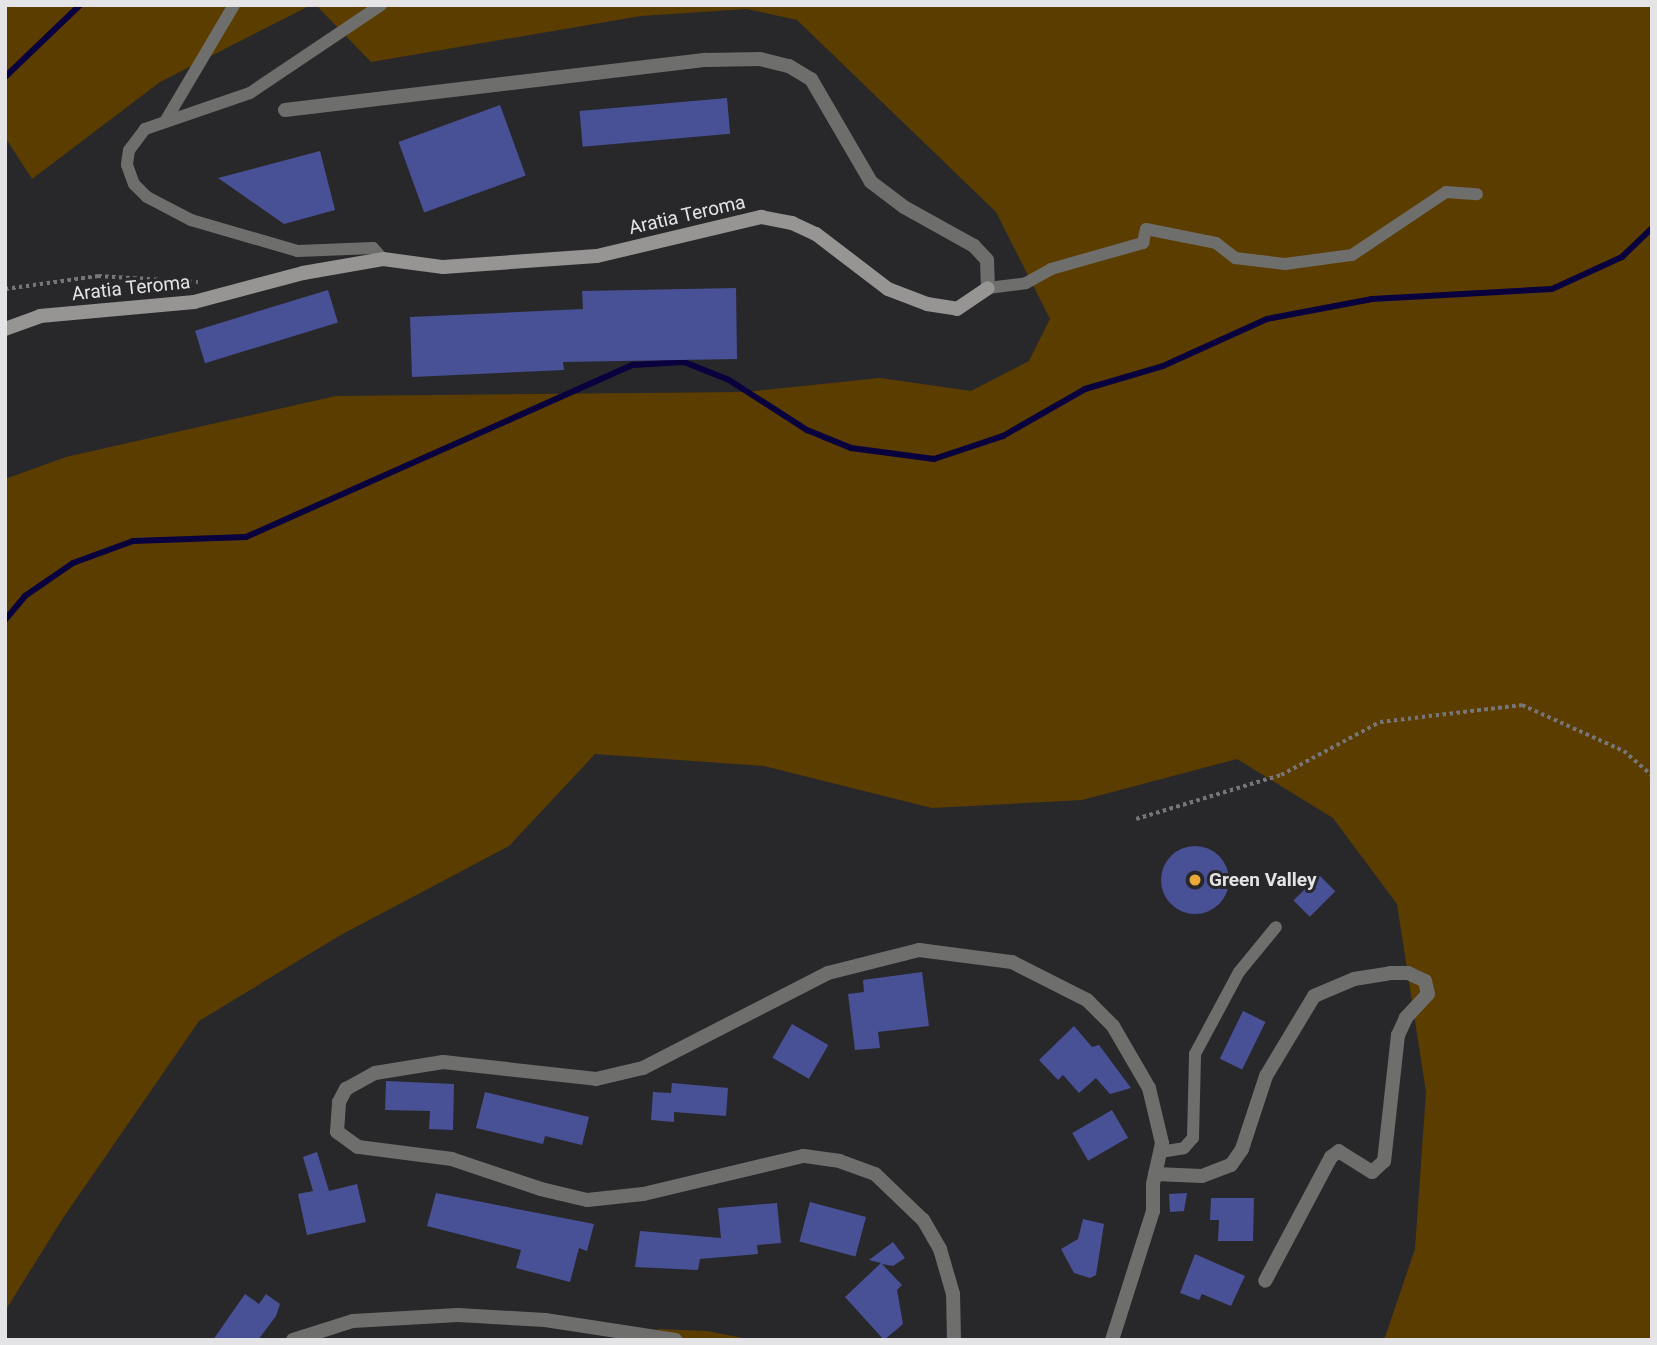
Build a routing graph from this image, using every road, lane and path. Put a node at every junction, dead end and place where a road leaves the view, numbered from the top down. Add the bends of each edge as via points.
1 (234, 5) edge
2 (381, 5) edge
3 (285, 110) dead end
4 (166, 120) junction
5 (1477, 194) dead end
6 (383, 259) junction
7 (212, 283) dead end
8 (988, 288) junction
9 (5, 289) edge
10 (5, 329) edge
11 (1652, 775) edge
12 (1136, 819) dead end
13 (1276, 927) dead end
14 (1160, 1152) junction
15 (1155, 1174) junction
16 (1265, 1281) dead end
17 (293, 1340) edge
18 (675, 1340) edge
19 (954, 1340) edge
20 (1112, 1340) edge

1 - 4 lane
2 - 4 lane via 250,93
3 - 8 street via 706,60 760,59 789,66 817,87 872,182 904,207 974,246 987,260
4 - 6 lane via 145,129 129,150 127,164 134,184 162,207 236,235 298,251 373,248
5 - 8 lane, Aratia Teroma via 1446,192 1352,255 1285,264 1235,258 1216,243 1146,229 1143,243 1051,269 1026,283
6 - 8 main road, Aratia Teroma via 443,267 597,256 761,217 816,234 888,289 927,304 957,309
6 - 10 main road, Aratia Teroma via 303,273 194,302 40,316
7 - 9 path via 98,276
11 - 12 path via 1624,751 1522,705 1380,722 1281,775
13 - 14 lane via 1234,980 1195,1054 1193,1138 1184,1148
14 - 15 street
14 - 19 street via 1149,1088 1113,1026 1087,999 1012,962 929,951 828,973 643,1068 596,1079 443,1062 375,1073 346,1089 339,1102 337,1132 358,1147 452,1159 587,1199 643,1194 803,1156 840,1161 875,1174 923,1220 940,1249 953,1294
15 - 16 street via 1202,1176 1222,1173 1231,1165 1242,1149 1265,1076 1314,996 1354,979 1390,973 1408,973 1425,981 1428,994 1406,1018 1398,1035 1384,1161 1372,1172 1339,1151 1331,1157
15 - 20 street via 1153,1211 1141,1261
17 - 18 street via 353,1321 458,1315 545,1320

